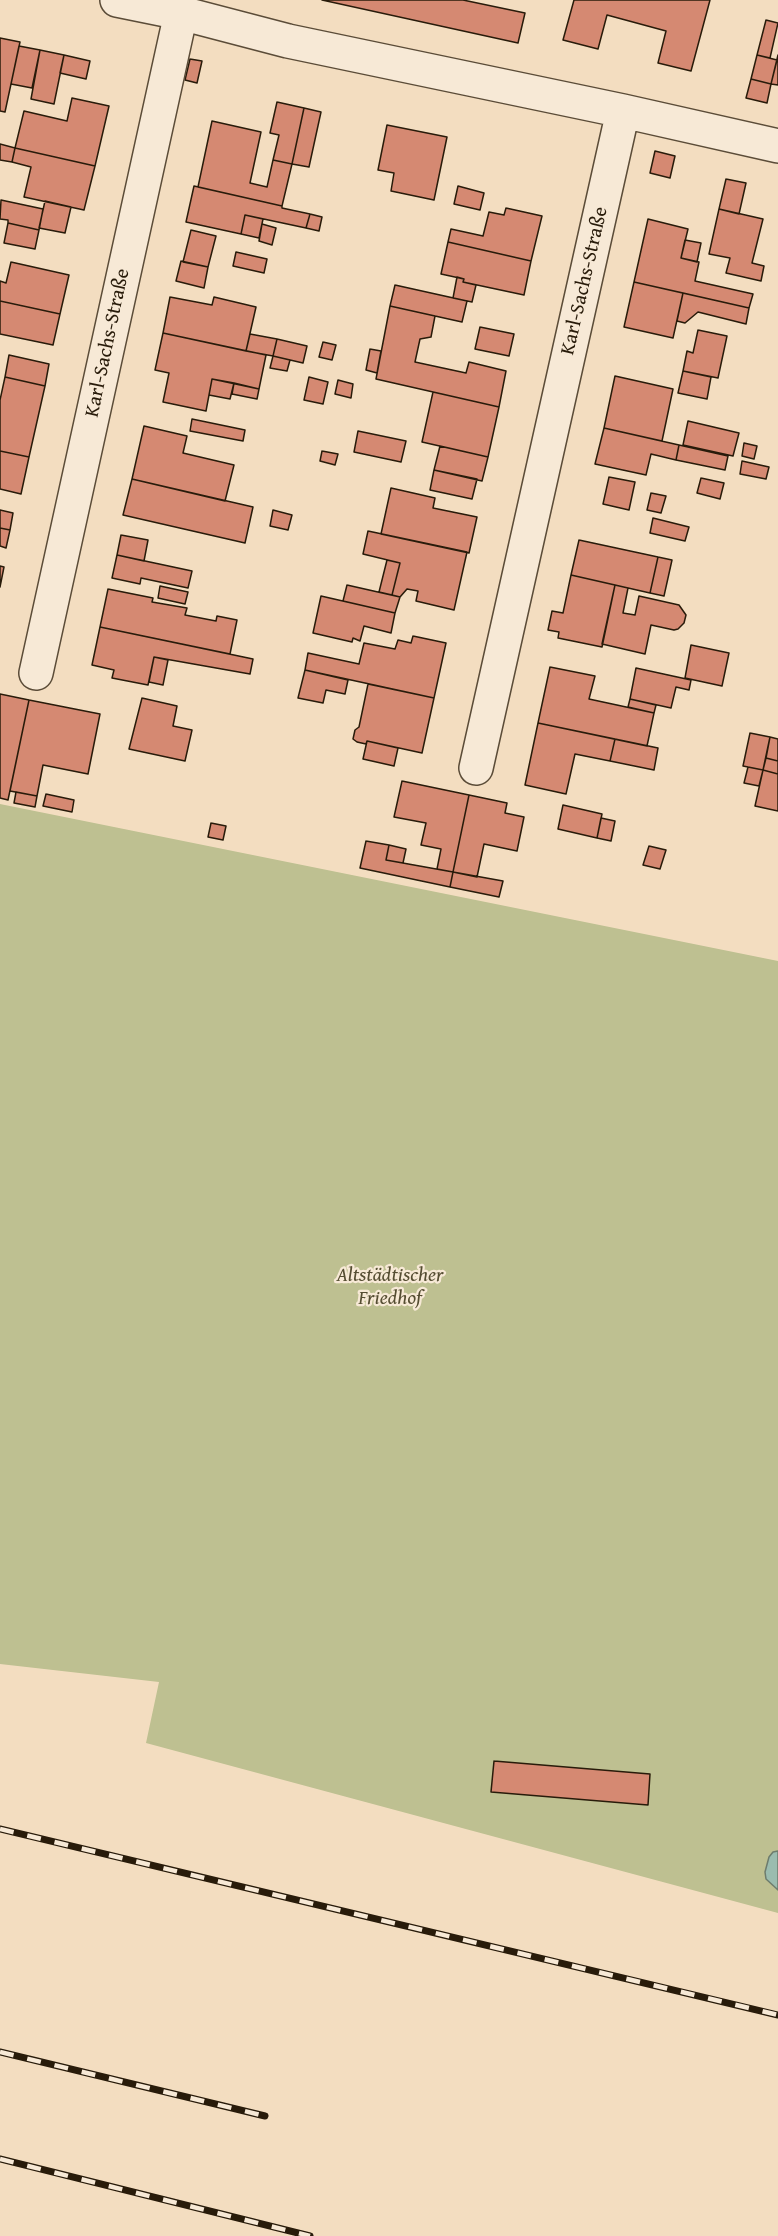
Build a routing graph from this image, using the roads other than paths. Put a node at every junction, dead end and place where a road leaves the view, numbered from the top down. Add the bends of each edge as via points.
1 (117, 0) edge
2 (181, 14) junction
3 (623, 111) junction
4 (778, 146) edge
5 (36, 673) dead end
6 (476, 768) dead end

1 - 2 street
2 - 3 street via 288,41
2 - 5 street, Karl-Sachs-Straße
3 - 4 street
3 - 6 street, Karl-Sachs-Straße

